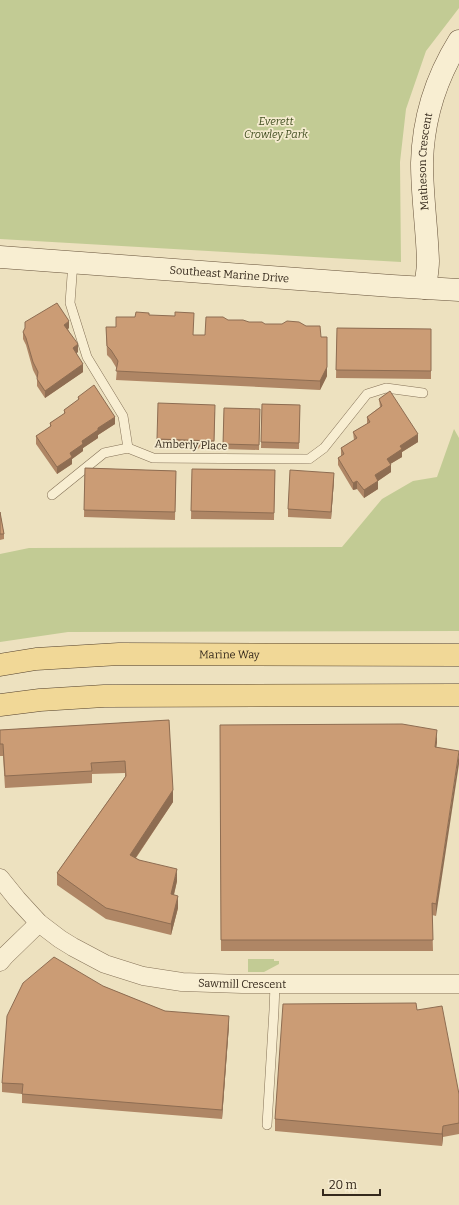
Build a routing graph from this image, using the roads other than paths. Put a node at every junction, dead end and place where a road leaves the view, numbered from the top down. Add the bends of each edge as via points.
1 (459, 41) edge
2 (0, 257) edge
3 (73, 262) junction
4 (425, 288) junction
5 (459, 290) edge
6 (423, 393) dead end
7 (128, 448) junction
8 (52, 495) dead end
9 (459, 655) edge
10 (0, 665) edge
11 (459, 695) edge
12 (0, 705) edge
13 (0, 878) edge
14 (39, 923) junction
15 (0, 962) edge
16 (459, 984) edge
17 (275, 985) junction
18 (267, 1125) dead end

1 - 4 street, Matheson Crescent via 436,87 426,124 422,163 428,262
2 - 3 street, Southeast Marine Drive
3 - 4 street, Southeast Marine Drive
3 - 7 lane via 70,303 87,357 123,416
4 - 5 street, Southeast Marine Drive
6 - 7 lane, Amberly Place via 386,388 367,394 324,448 309,459 154,458
7 - 8 lane via 104,453
9 - 10 main road, Marine Way via 119,654 36,659
11 - 12 main road via 104,696
13 - 14 street, Sawmill Crescent
14 - 15 street
14 - 17 street, Sawmill Crescent via 73,947 105,964 143,976 182,982
16 - 17 street, Sawmill Crescent
17 - 18 lane

